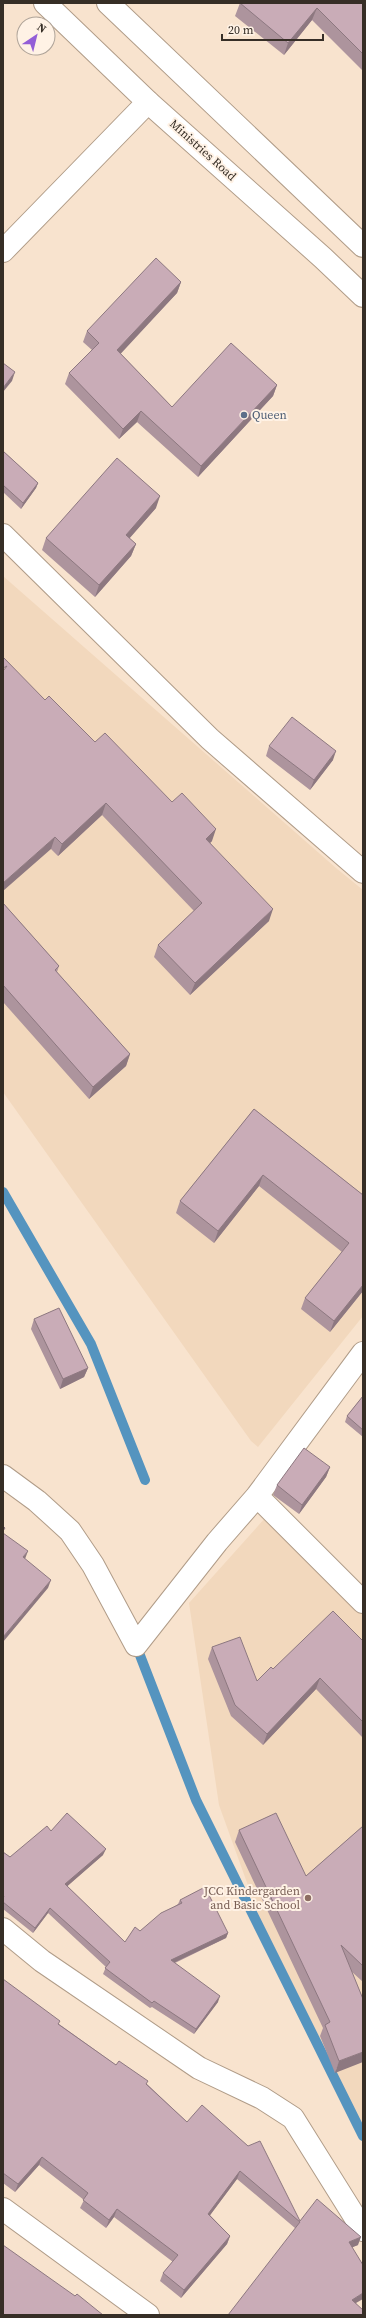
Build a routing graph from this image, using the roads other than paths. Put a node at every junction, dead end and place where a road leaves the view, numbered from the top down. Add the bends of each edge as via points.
1 (45, 3) edge
2 (108, 3) edge
3 (148, 102) junction
4 (363, 246) edge
5 (3, 251) edge
6 (363, 296) edge
7 (3, 535) edge
8 (363, 872) edge
9 (363, 1353) edge
10 (3, 1476) edge
11 (257, 1496) junction
12 (363, 1602) edge
13 (3, 1929) edge
14 (3, 2209) edge
15 (363, 2230) edge
16 (148, 2315) edge

1 - 3 street, Ministries Road
2 - 4 street
3 - 5 street
3 - 6 street, Ministries Road via 324,258
7 - 8 street via 210,739
9 - 11 street
10 - 11 street via 37,1501 70,1531 93,1565 136,1645 217,1542
11 - 12 street
13 - 15 street via 42,1961 199,2068 262,2098 293,2118
14 - 16 street

